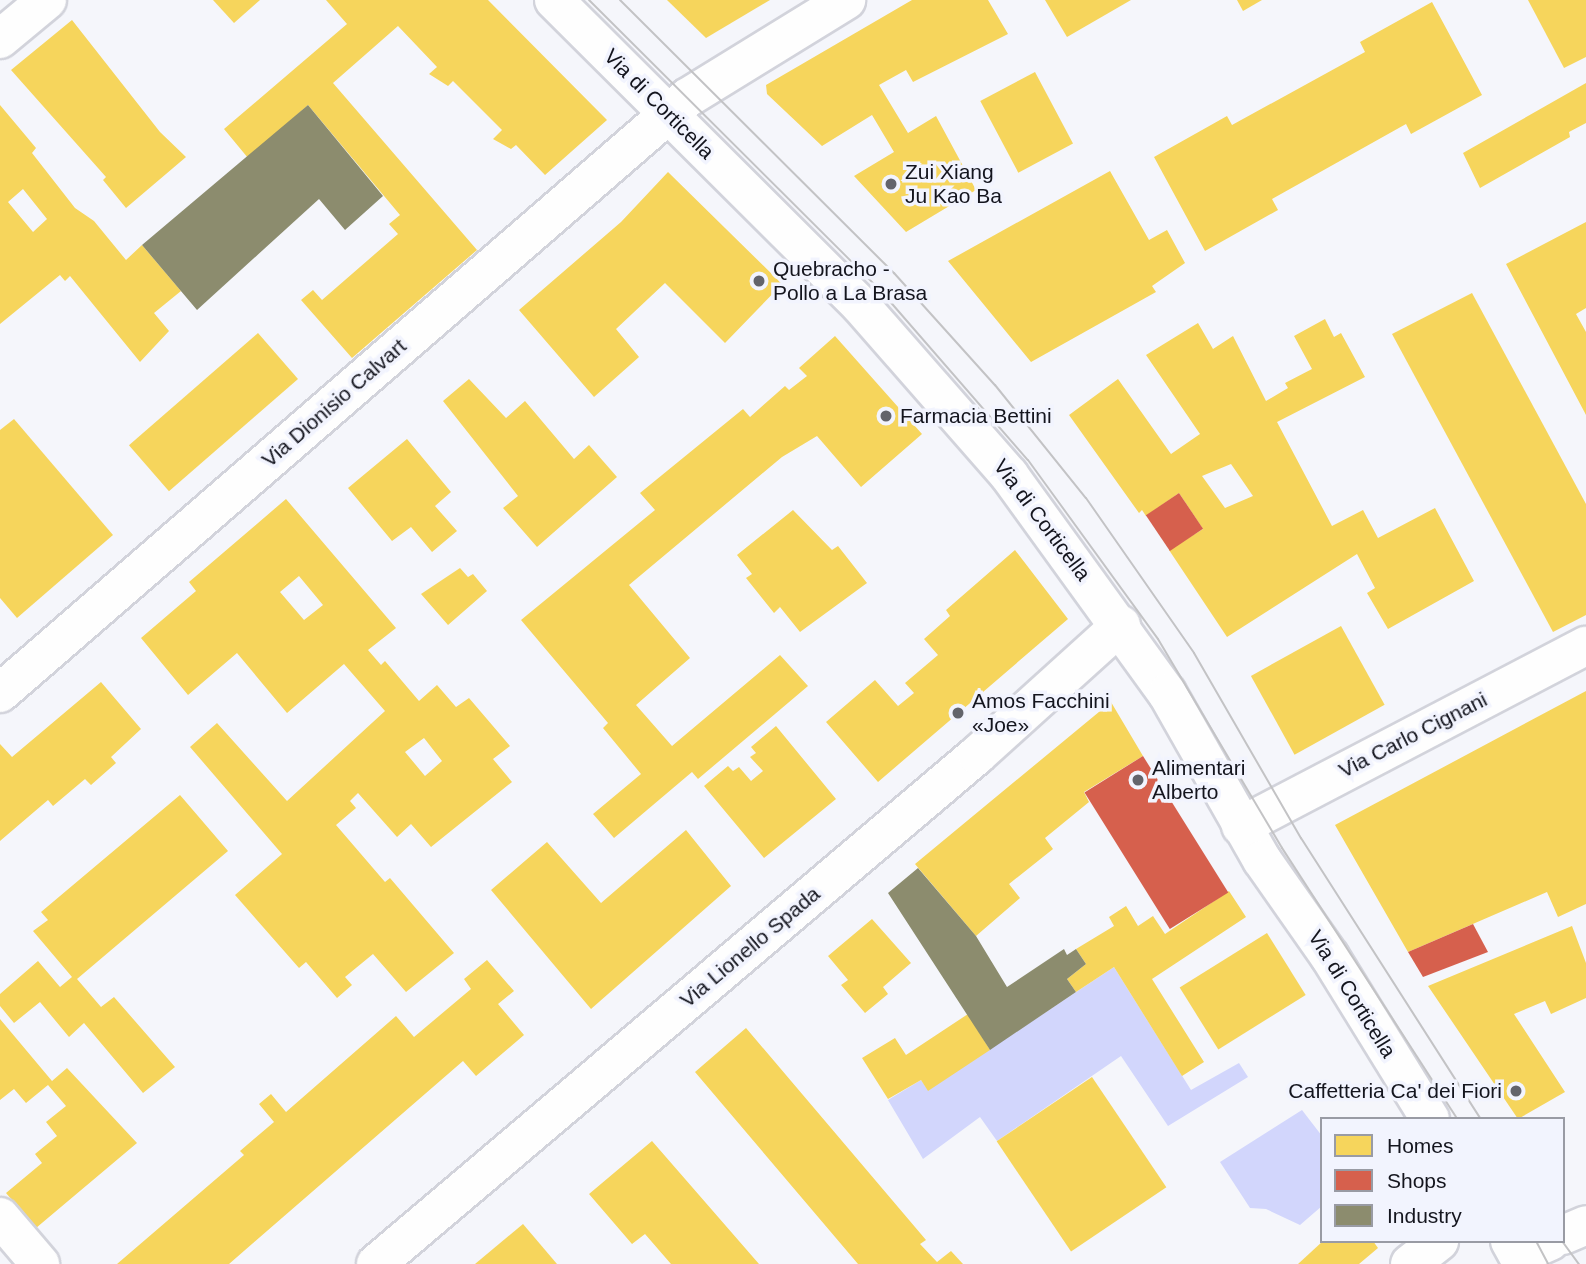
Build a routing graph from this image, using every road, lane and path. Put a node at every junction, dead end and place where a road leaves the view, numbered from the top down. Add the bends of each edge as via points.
1 (47, 0) edge
2 (554, 0) edge
3 (846, 0) edge
4 (0, 38) edge
5 (668, 114) junction
6 (1121, 625) junction
7 (1586, 646) edge
8 (0, 693) edge
9 (1241, 826) junction
10 (1429, 1117) edge
11 (0, 1217) edge
12 (1586, 1225) edge
13 (1565, 1234) edge
14 (1436, 1243) edge
15 (40, 1264) edge
16 (376, 1264) edge
17 (1410, 1264) edge

1 - 4 street
2 - 5 street, Via di Corticella
3 - 5 street, Via Dionisio Calvart via 719,75
5 - 6 street, Via di Corticella via 834,278 937,390 1009,475
5 - 8 street, Via Dionisio Calvart
6 - 9 street, Via di Corticella via 1167,693
6 - 16 street, Via Lionello Spada via 977,755
7 - 9 street, Via Carlo Cignani
9 - 10 street, Via di Corticella via 1330,957
11 - 15 street
12 - 13 street
14 - 17 street

